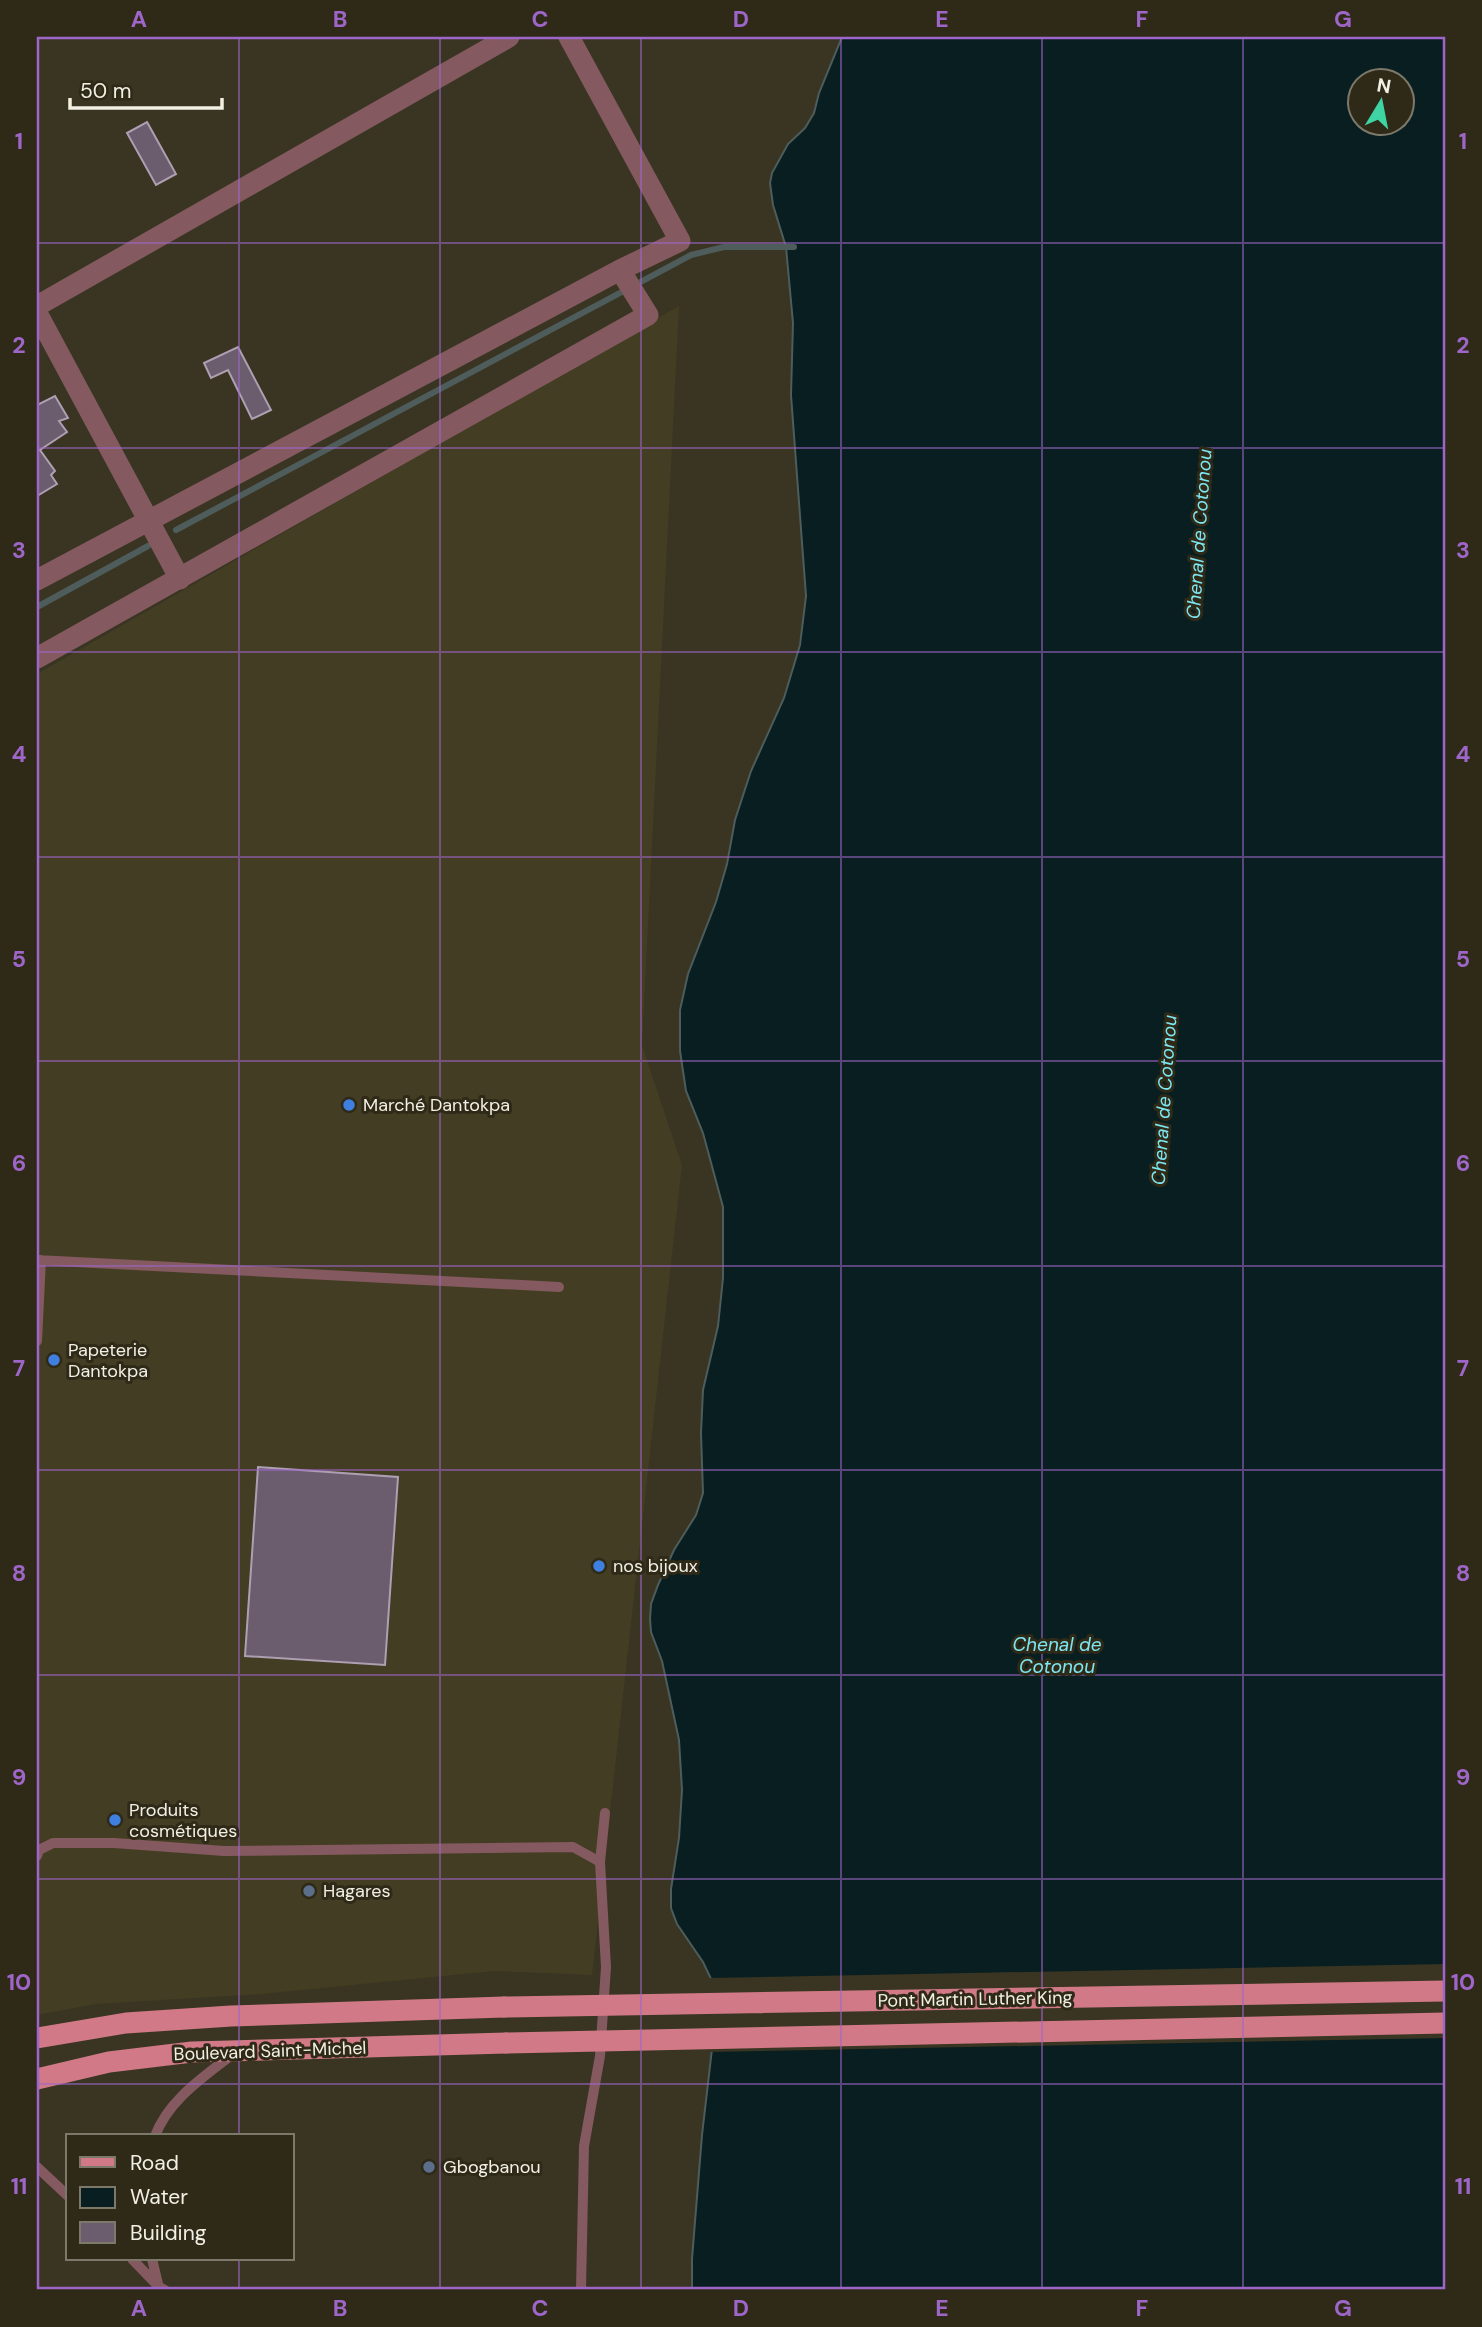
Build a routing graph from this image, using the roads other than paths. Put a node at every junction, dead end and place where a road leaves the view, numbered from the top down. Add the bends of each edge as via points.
1 (509, 37) edge
2 (569, 37) edge
3 (620, 270) junction
4 (37, 306) edge
5 (37, 313) edge
6 (148, 520) junction
7 (180, 579) junction
8 (37, 580) edge
9 (37, 658) edge
10 (39, 1260) edge
11 (559, 1287) dead end
12 (37, 1341) edge
13 (606, 1813) dead end
14 (38, 1851) edge
15 (600, 1862) junction
16 (1445, 1991) edge
17 (504, 2007) joint
18 (1445, 2023) edge
19 (37, 2038) edge
20 (506, 2043) joint
21 (239, 2049) junction
22 (37, 2079) edge
23 (156, 2134) edge
24 (37, 2167) edge
25 (66, 2194) edge
26 (133, 2260) edge
27 (152, 2260) edge
28 (161, 2288) edge
29 (581, 2290) edge

1 - 4 street
2 - 3 street via 680,241
3 - 6 street
3 - 7 street via 648,315
5 - 6 street
6 - 7 street
6 - 8 street
7 - 9 street
10 - 11 lane
10 - 12 lane
13 - 15 lane
14 - 15 lane via 53,1843 224,1851 573,1847
15 - 29 lane via 606,1967 600,2056 584,2146
16 - 17 main road, Pont Martin Luther King, bridge
17 - 19 main road, Boulevard Saint-Michel via 231,2016 126,2023
18 - 20 main road, Pont Martin Luther King, bridge
20 - 21 main road, Boulevard Saint-Michel
21 - 22 main road, Boulevard Saint-Michel via 109,2062
21 - 23 lane via 186,2091 161,2120
24 - 25 lane
26 - 28 lane
27 - 28 lane

